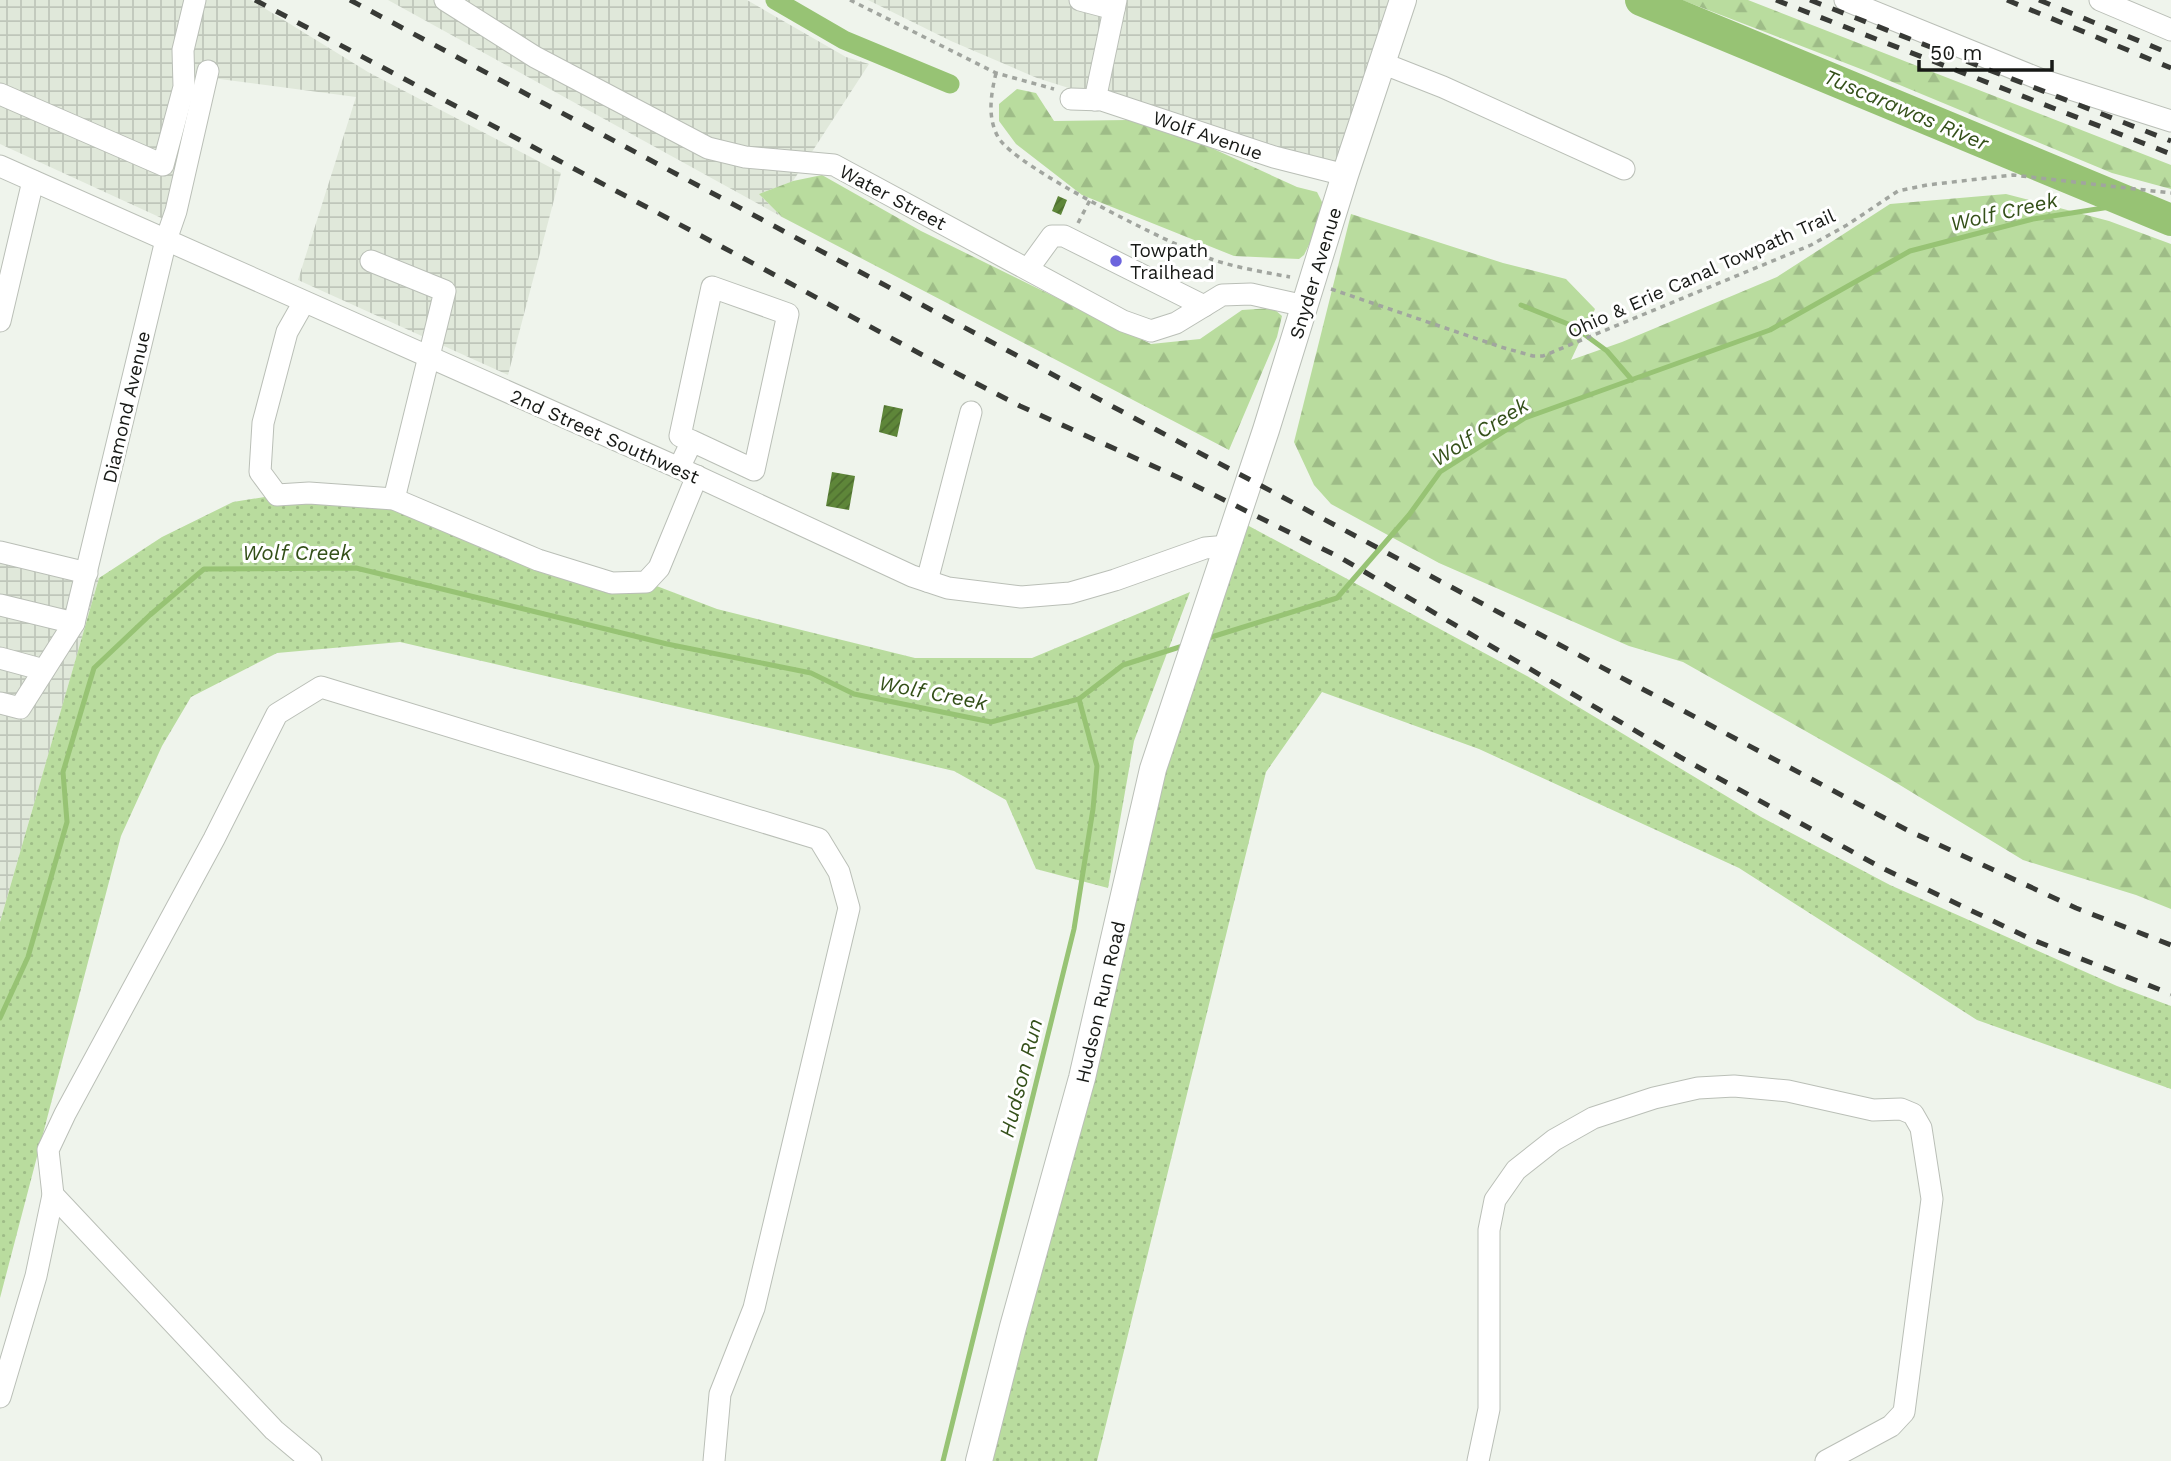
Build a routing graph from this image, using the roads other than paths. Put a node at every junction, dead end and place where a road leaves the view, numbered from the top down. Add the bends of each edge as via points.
1 (195, 0) edge
2 (445, 0) edge
3 (1080, 0) edge
4 (1403, 0) edge
5 (1845, 0) edge
6 (2100, 0) edge
7 (1115, 4) edge
8 (2171, 30) edge
9 (1382, 64) junction
10 (208, 71) dead end
11 (0, 94) edge
12 (1071, 99) road end
13 (1094, 100) junction
14 (2171, 121) edge
15 (0, 166) edge
16 (1624, 169) dead end
17 (1345, 175) junction
18 (33, 181) junction
19 (166, 240) junction
20 (372, 261) dead end
21 (1028, 269) junction
22 (304, 302) junction
23 (1204, 306) junction
24 (1305, 306) junction
25 (0, 321) edge
26 (429, 358) junction
27 (971, 412) dead end
28 (692, 441) junction
29 (688, 472) junction
30 (394, 499) junction
31 (1228, 546) junction
32 (0, 552) edge
33 (86, 573) junction
34 (927, 581) junction
35 (0, 605) edge
36 (74, 623) junction
37 (0, 658) edge
38 (44, 670) junction
39 (0, 704) edge
40 (53, 1195) junction
41 (0, 1397) edge
42 (311, 1461) edge
43 (714, 1461) edge
44 (979, 1461) edge
45 (1478, 1461) edge
46 (1826, 1461) edge

1 - 11 street via 183,50 184,87 163,165
2 - 21 street, Water Street via 535,57 708,148 745,157 834,165
3 - 7 street
4 - 9 main road, Snyder Avenue
5 - 14 street via 2042,80
6 - 8 street
7 - 13 street
9 - 16 street
9 - 17 main road, Snyder Avenue
10 - 19 street, Diamond Avenue
12 - 13 street, Wolf Avenue
13 - 17 street, Wolf Avenue
15 - 18 street, 2nd Street Southwest
17 - 24 main road, Snyder Avenue
18 - 19 street, 2nd Street Southwest
18 - 25 street
19 - 22 street, 2nd Street Southwest
19 - 33 street, Diamond Avenue
20 - 26 street via 444,291
21 - 23 street, Water Street via 1123,321 1151,331
21 - 23 street via 1052,236 1063,236
22 - 26 street, 2nd Street Southwest
22 - 30 street via 287,332 263,423 260,472 277,495
23 - 24 street, Water Street via 1222,295 1251,294
24 - 31 main road, Snyder Avenue
26 - 29 street, 2nd Street Southwest
26 - 30 street
27 - 34 street
28 - 28 street via 680,436 712,287 788,314 754,470
28 - 29 street
29 - 30 street via 659,568 646,582 612,583 538,560
29 - 34 street, 2nd Street Southwest
31 - 34 street, 2nd Street Southwest via 1205,548 1070,593 1021,597
31 - 44 main road, Hudson Run Road via 1153,769 1082,1078
32 - 33 street
33 - 36 street, Diamond Avenue
35 - 36 street
36 - 38 street, Diamond Avenue
37 - 38 street
38 - 39 street, Diamond Avenue via 20,708
40 - 41 street via 36,1276
40 - 42 street via 274,1430
40 - 43 street via 48,1150 65,1114 277,714 321,687 819,839 839,872 849,908 754,1308 720,1394
45 - 46 street via 1489,1409 1489,1230 1496,1200 1516,1171 1554,1140 1593,1118 1698,1088 1734,1086 1788,1091 1873,1110 1901,1109 1913,1114 1921,1128 1932,1199 1904,1412 1891,1426

